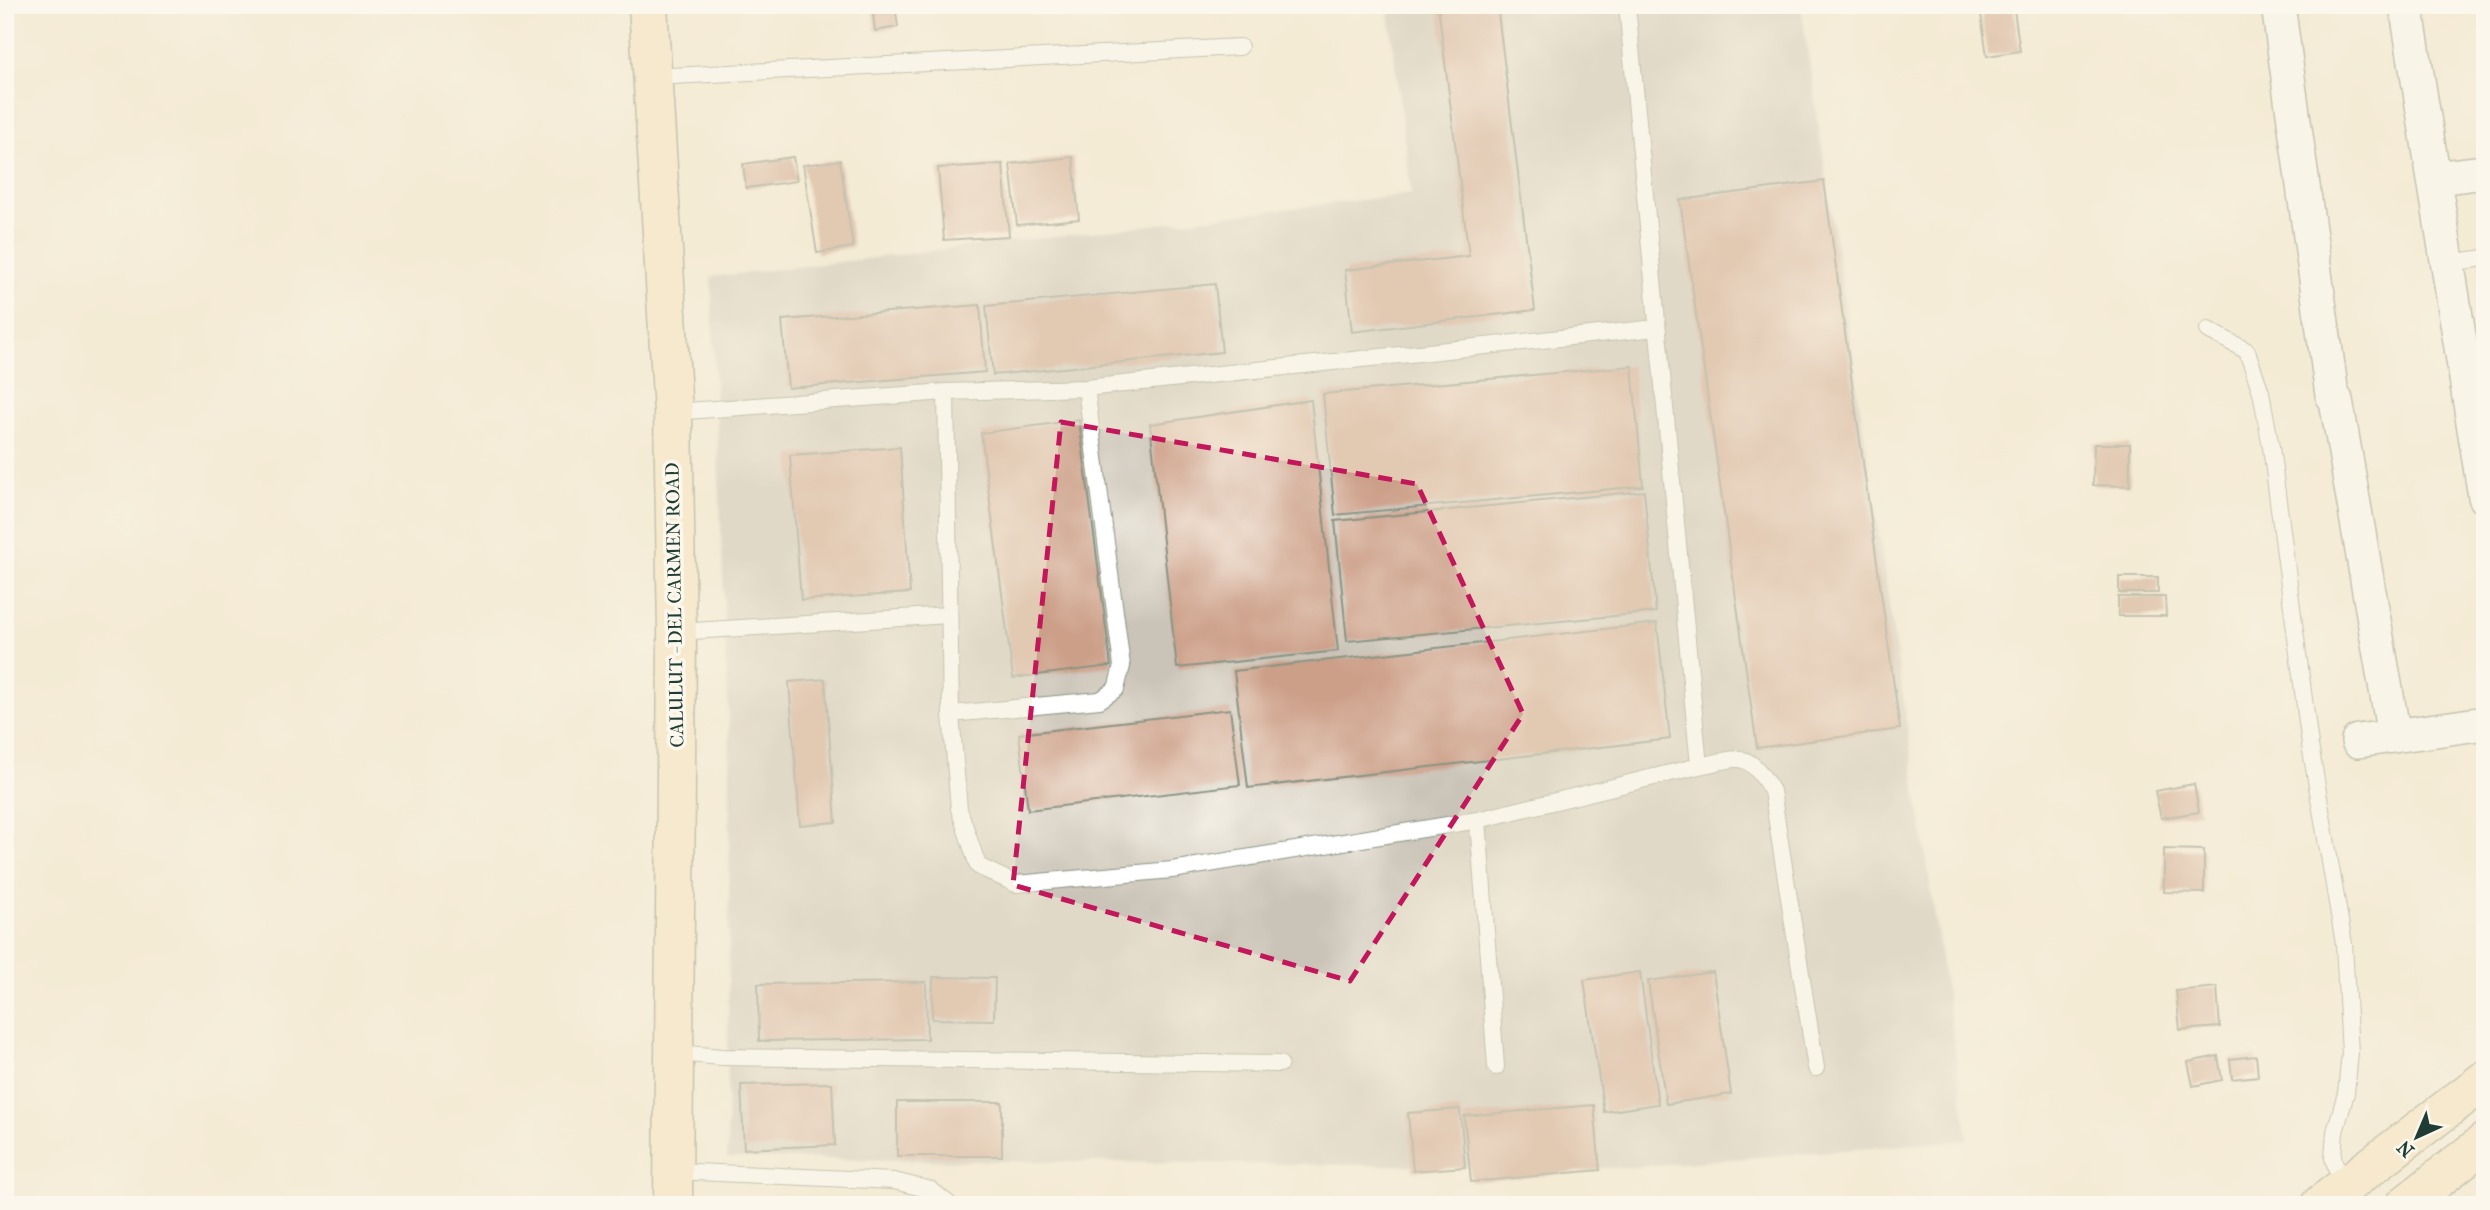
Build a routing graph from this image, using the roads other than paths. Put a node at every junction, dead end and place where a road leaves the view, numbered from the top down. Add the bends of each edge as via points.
1 (648, 5) edge
2 (1627, 5) edge
3 (2277, 5) edge
4 (2406, 5) edge
5 (1240, 47) dead end
6 (652, 77) junction
7 (2485, 172) edge
8 (2434, 178) junction
9 (2485, 258) edge
10 (2448, 263) junction
11 (1656, 328) junction
12 (2208, 330) dead end
13 (1086, 388) junction
14 (946, 392) junction
15 (673, 412) junction
16 (2485, 497) edge
17 (948, 615) junction
18 (677, 632) junction
19 (951, 713) junction
20 (2485, 723) edge
21 (2394, 736) junction
22 (2358, 741) dead end
23 (1699, 766) junction
24 (1479, 820) junction
25 (676, 1053) junction
26 (1280, 1064) dead end
27 (1496, 1067) dead end
28 (1816, 1068) dead end
29 (2485, 1080) edge
30 (2485, 1143) edge
31 (673, 1188) edge
32 (2331, 1196) edge
33 (950, 1205) edge
34 (2405, 1205) edge

1 - 6 main road, CALULUT - DEL CARMEN ROAD
2 - 11 lane
3 - 21 street via 2332,395
4 - 8 street
5 - 6 lane
6 - 15 main road, CALULUT - DEL CARMEN ROAD
7 - 8 street
8 - 10 street
9 - 10 lane
10 - 16 street
11 - 13 lane
11 - 23 lane
12 - 32 lane via 2247,351 2261,392 2310,745 2345,956 2350,1053 2346,1093 2335,1132
13 - 14 lane
13 - 19 lane via 1122,666 1116,689 1100,700
14 - 15 lane
14 - 17 lane
15 - 18 main road, CALULUT - DEL CARMEN ROAD
17 - 18 lane
17 - 19 lane
18 - 25 main road, CALULUT - DEL CARMEN ROAD
19 - 24 lane via 959,809 978,866 1016,884 1172,870
20 - 21 street
21 - 22 street
23 - 24 lane
23 - 28 lane via 1741,758 1757,766 1772,791
24 - 27 lane
25 - 26 lane
25 - 31 main road, CALULUT - DEL CARMEN ROAD
29 - 32 main road
30 - 34 main road
31 - 33 lane via 894,1181 931,1190

